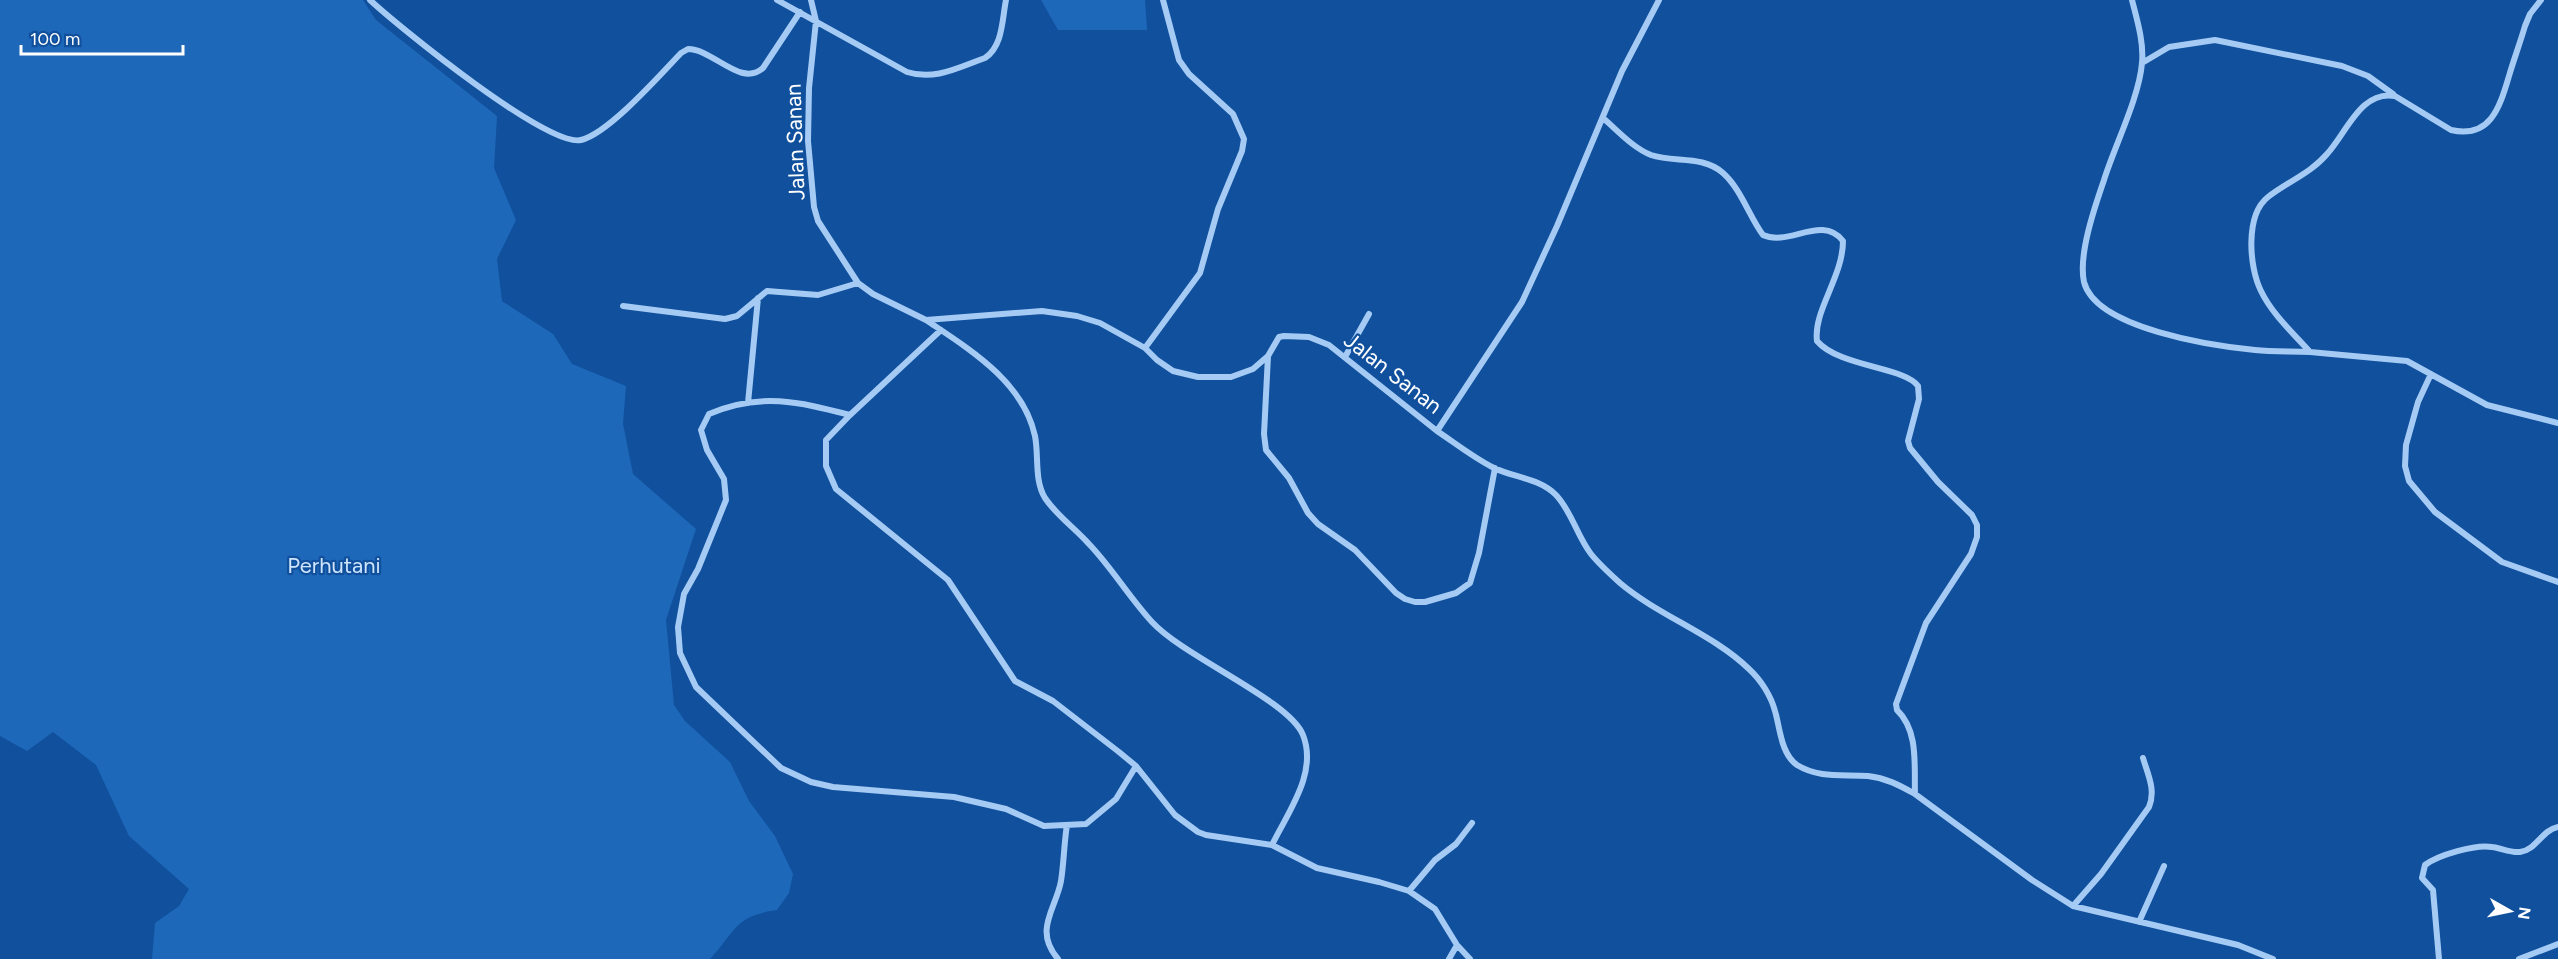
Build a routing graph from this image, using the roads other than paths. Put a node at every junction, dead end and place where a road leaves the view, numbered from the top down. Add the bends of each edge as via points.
1 (370, 0) edge
2 (777, 0) edge
3 (811, 0) edge
4 (1006, 0) edge
5 (1163, 0) edge
6 (1659, 0) edge
7 (2133, 0) edge
8 (2541, 0) edge
9 (800, 12) junction
10 (816, 21) junction
11 (2142, 63) junction
12 (2395, 96) junction
13 (1603, 118) junction
14 (858, 283) junction
15 (758, 297) junction
16 (623, 306) dead end
17 (1369, 314) dead end
18 (926, 320) junction
19 (941, 330) junction
20 (1144, 348) junction
21 (2310, 352) junction
22 (1268, 356) junction
23 (1345, 357) junction
24 (2431, 374) junction
25 (748, 403) junction
26 (850, 415) junction
27 (2558, 423) edge
28 (1437, 431) junction
29 (1495, 468) junction
30 (2558, 582) edge
31 (2143, 758) dead end
32 (1136, 766) junction
33 (1914, 794) junction
34 (1472, 823) dead end
35 (1067, 825) junction
36 (2558, 827) edge
37 (1272, 845) junction
38 (2164, 866) dead end
39 (1409, 891) junction
40 (2073, 906) junction
41 (2139, 922) junction
42 (2558, 944) edge
43 (1457, 945) junction
44 (1058, 959) edge
45 (1449, 959) edge
46 (1470, 959) edge
47 (2273, 959) edge
48 (2439, 959) edge
49 (2518, 959) edge

1 - 9 street via 504,105 552,132 578,141 626,110 688,49 704,52 742,73 756,75 764,69
2 - 9 street
3 - 10 street, Jalan Sanan
4 - 10 street via 999,39 992,54 938,75 907,72
5 - 20 street via 1179,60 1233,114 1244,139 1200,273
6 - 13 street, Jalan Sanan
7 - 11 street
8 - 12 street via 2525,26 2499,108 2488,122 2470,131 2451,130
9 - 10 street
10 - 14 street, Jalan Sanan via 808,120 814,207 818,221
11 - 12 street via 2169,47 2215,40 2342,66 2368,76
11 - 21 street via 2088,238 2084,282 2092,298 2122,318 2193,340 2255,350
12 - 21 street via 2375,96 2365,104 2327,155 2258,208 2251,231 2255,276 2280,320
13 - 28 street, Jalan Sanan via 1522,302
13 - 33 street via 1653,156 1701,162 1721,170 1763,235 1775,239 1822,230 1838,235 1843,242 1841,266 1817,326 1817,341 1830,352 1910,378 1918,386 1919,399 1909,428 1910,448 1972,515 1977,537 1971,554 1926,622 1896,704 1907,720 1913,747
14 - 15 street via 818,295 766,291
14 - 18 street, Jalan Sanan via 895,307
15 - 16 street via 737,316 725,319
15 - 25 street
17 - 23 street
18 - 19 street
18 - 20 street, Jalan Sanan via 1042,311 1100,323
19 - 26 street
19 - 37 street via 1015,390 1035,435 1044,495 1052,508 1089,543 1153,624 1192,655 1294,721 1302,733 1308,766
20 - 22 street, Jalan Sanan via 1173,371 1198,376 1231,377 1253,369
21 - 24 street via 2407,361
22 - 23 street, Jalan Sanan via 1279,337 1292,335 1320,340
22 - 29 street via 1266,450 1318,524 1354,550 1405,599 1425,602 1456,593 1470,583
23 - 28 street, Jalan Sanan
24 - 27 street via 2487,405
24 - 30 street via 2406,444 2409,481 2435,513 2502,562
25 - 26 street via 794,401
25 - 35 street via 709,414 701,430 707,450 724,479 726,500 684,594 678,627 680,653 696,687 782,768 811,783 954,797 1006,808 1044,826
26 - 32 street via 826,441 826,466 836,489 948,580 1016,681 1053,701
28 - 29 street
29 - 33 street via 1531,479 1555,494 1591,554 1620,583 1749,669 1768,694 1784,744 1797,764 1830,776 1882,779
31 - 40 street via 2152,789 2149,807
32 - 35 street via 1116,799 1086,824
32 - 37 street via 1167,808 1198,832
33 - 40 street
34 - 39 street
35 - 44 street via 1060,883 1046,929
36 - 48 street via 2544,832 2532,847 2521,852 2477,847 2435,857 2425,864 2422,878 2433,890
37 - 39 street via 1317,868
38 - 41 street
39 - 43 street via 1435,909
40 - 41 street
41 - 47 street via 2238,945
42 - 49 street
43 - 45 street
43 - 46 street

